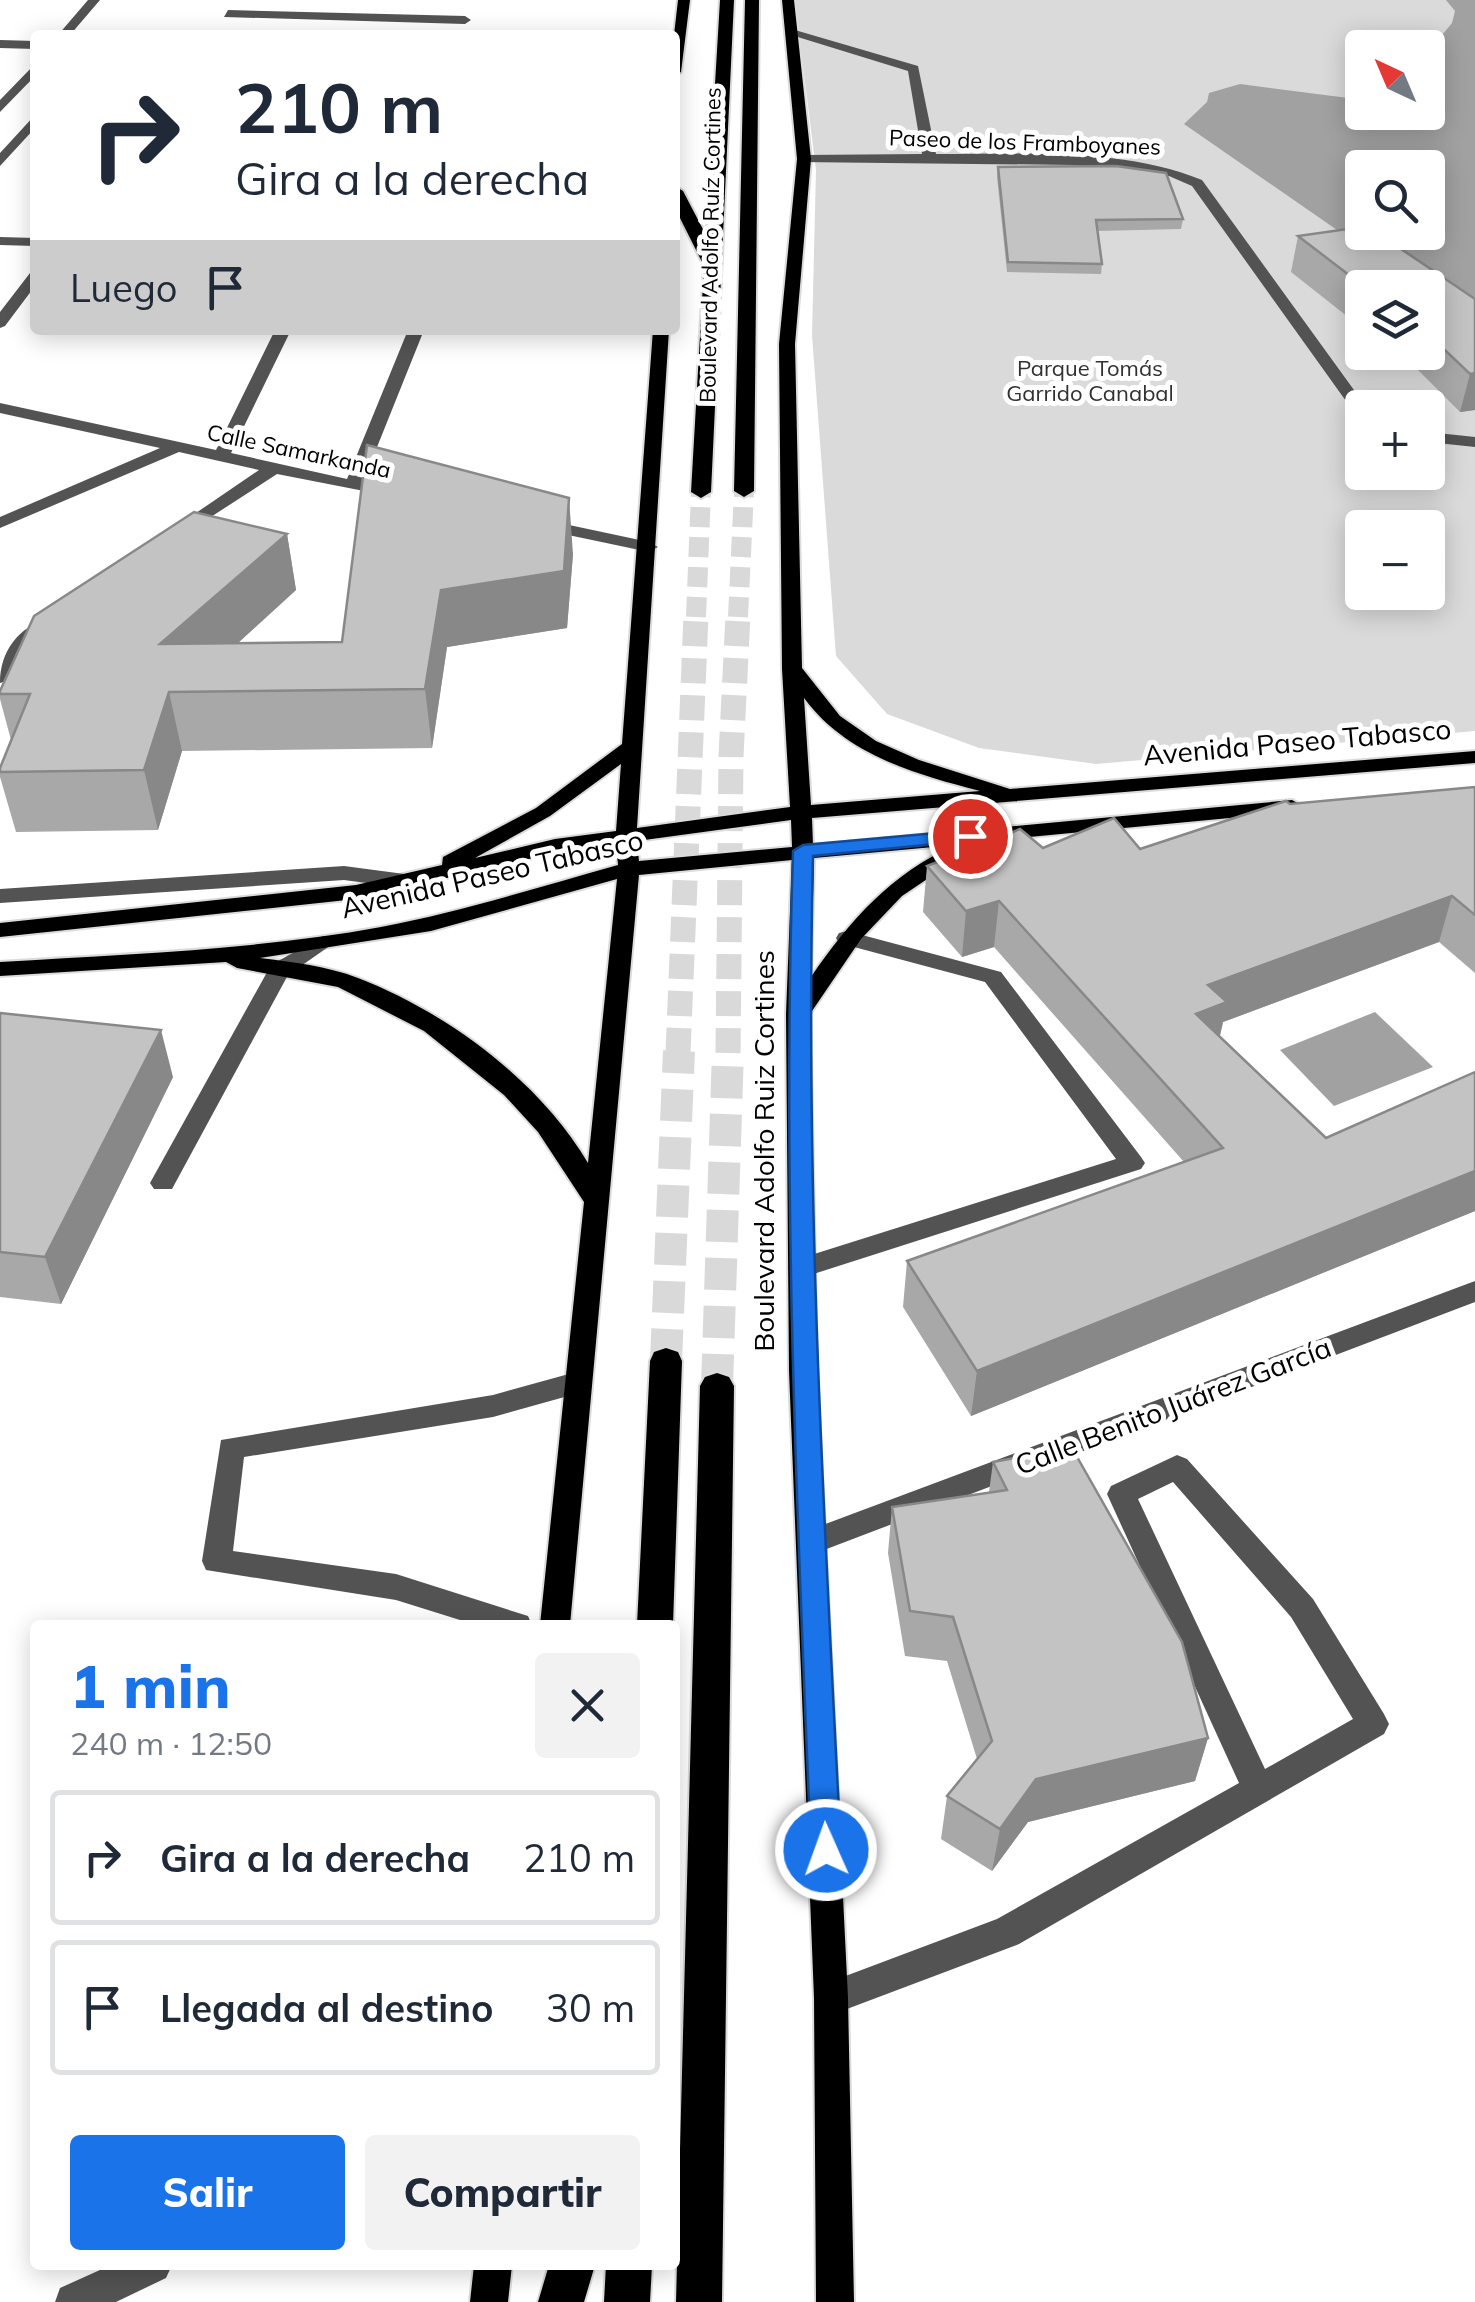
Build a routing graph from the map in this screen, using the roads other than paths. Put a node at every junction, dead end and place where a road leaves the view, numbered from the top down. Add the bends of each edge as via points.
1 (94, 0) edge
2 (239, 0) edge
3 (684, 0) edge
4 (727, 0) edge
5 (752, 0) edge
6 (771, 0) edge
7 (788, 0) edge
8 (68, 30) edge
9 (461, 30) edge
10 (680, 32) edge
11 (792, 32) junction
12 (0, 44) edge
13 (751, 44) junction
14 (30, 45) edge
15 (30, 74) edge
16 (0, 108) edge
17 (0, 117) edge
18 (30, 118) edge
19 (30, 124) edge
20 (804, 159) junction
21 (930, 160) junction
22 (0, 162) edge
23 (680, 202) edge
24 (0, 241) edge
25 (30, 242) edge
26 (713, 266) junction
27 (30, 283) edge
28 (0, 323) edge
29 (281, 335) edge
30 (414, 335) edge
31 (661, 335) edge
32 (1345, 390) edge
33 (0, 408) edge
34 (1445, 439) edge
35 (1475, 442) edge
36 (176, 448) junction
37 (221, 457) junction
38 (272, 469) junction
39 (352, 486) junction
40 (744, 491) tunnel mouth
41 (700, 492) tunnel mouth
42 (410, 498) edge
43 (512, 518) edge
44 (0, 523) edge
45 (162, 545) edge
46 (649, 547) junction
47 (67, 611) edge
48 (792, 669) junction
49 (0, 677) edge
50 (632, 746) junction
51 (1475, 758) edge
52 (1030, 794) junction
53 (1318, 804) edge
54 (802, 812) junction
55 (1004, 832) junction
56 (626, 834) junction
57 (803, 851) junction
58 (629, 869) junction
59 (412, 882) junction
60 (0, 896) edge
61 (0, 930) edge
62 (847, 938) junction
63 (323, 942) junction
64 (217, 956) junction
65 (0, 969) edge
66 (280, 970) junction
67 (798, 1014) junction
68 (163, 1183) dead end
69 (595, 1200) junction
70 (801, 1268) junction
71 (1475, 1291) edge
72 (666, 1362) tunnel mouth
73 (576, 1383) junction
74 (716, 1386) tunnel mouth
75 (814, 1541) junction
76 (501, 1620) edge
77 (555, 1620) edge
78 (655, 1620) edge
79 (1259, 1790) junction
80 (831, 1998) junction
81 (141, 2270) edge
82 (491, 2270) edge
83 (571, 2270) edge
84 (629, 2270) edge
85 (74, 2302) edge
86 (488, 2302) edge
87 (561, 2302) edge
88 (628, 2302) edge
89 (698, 2302) edge
90 (836, 2302) edge

1 - 8 street
2 - 9 street via 225,19 468,15
3 - 10 main road
4 - 26 highway, Boulevard Adolfo Ruíz Cortines
5 - 13 highway, Boulevard Adolfo Ruíz Cortines
6 - 13 highway
7 - 11 main road, Boulevard Adolfo Ruiz Cortines
11 - 20 main road, Boulevard Adolfo Ruiz Cortines
11 - 21 street via 914,69
12 - 14 street
13 - 40 highway, Boulevard Adolfo Ruíz Cortines
15 - 16 street
17 - 18 street
19 - 22 street
20 - 21 street, Paseo de los Framboyanes
20 - 48 main road, Boulevard Adolfo Ruiz Cortines via 787,344
21 - 32 street, Paseo de los Framboyanes via 1142,165 1187,175
23 - 26 highway
24 - 25 street
26 - 41 highway, Boulevard Adolfo Ruíz Cortines
27 - 28 street
29 - 37 street
30 - 39 street
31 - 46 main road
33 - 36 street, Calle Samarkanda
34 - 35 street
36 - 37 street, Calle Samarkanda
36 - 44 street
37 - 38 street, Calle Samarkanda
38 - 39 street, Calle Samarkanda
38 - 45 street
39 - 42 street, Calle Samarkanda
43 - 46 street
46 - 50 main road
47 - 49 street via 16,648
48 - 52 main road via 851,734 969,781
48 - 54 main road, Boulevard Adolfo Ruiz Cortines
50 - 56 main road
50 - 59 main road via 544,812
51 - 52 main road, Avenida Paseo Tabasco
52 - 54 main road, Avenida Paseo Tabasco
53 - 55 main road, Avenida Paseo Tabasco
54 - 56 main road, Avenida Paseo Tabasco
54 - 57 main road, Boulevard Adolfo Ruiz Cortines
55 - 57 main road, Avenida Paseo Tabasco
55 - 62 main road via 919,872
56 - 58 main road
56 - 59 main road, Avenida Paseo Tabasco
57 - 58 main road, Avenida Paseo Tabasco
57 - 67 main road, Boulevard Adolfo Ruiz Cortines
58 - 63 main road, Avenida Paseo Tabasco via 431,924
58 - 69 main road
59 - 60 street, Avenida Paseo Tabasco via 311,874
59 - 61 main road, Avenida Paseo Tabasco via 242,908
62 - 67 main road
62 - 70 street via 994,977 1132,1163
63 - 64 main road, Avenida Paseo Tabasco
63 - 66 street
64 - 65 main road, Avenida Paseo Tabasco
64 - 66 main road
66 - 68 street
66 - 69 main road via 306,971 364,990 449,1038 547,1126
67 - 70 main road, Boulevard Adolfo Ruiz Cortines
69 - 73 main road
70 - 75 main road, Boulevard Adolfo Ruiz Cortines
71 - 75 street, Calle Benito Juárez García
72 - 78 highway
73 - 76 street via 493,1406 231,1448 217,1560 396,1586
73 - 77 main road
74 - 89 highway
75 - 80 main road, Boulevard Adolfo Ruiz Cortines
79 - 79 street via 1373,1724 1302,1608 1176,1467 1121,1494
79 - 80 street via 1007,1932
80 - 90 main road, Boulevard Adolfo Ruiz Cortines
81 - 85 street
82 - 86 main road
83 - 87 highway
84 - 88 highway

